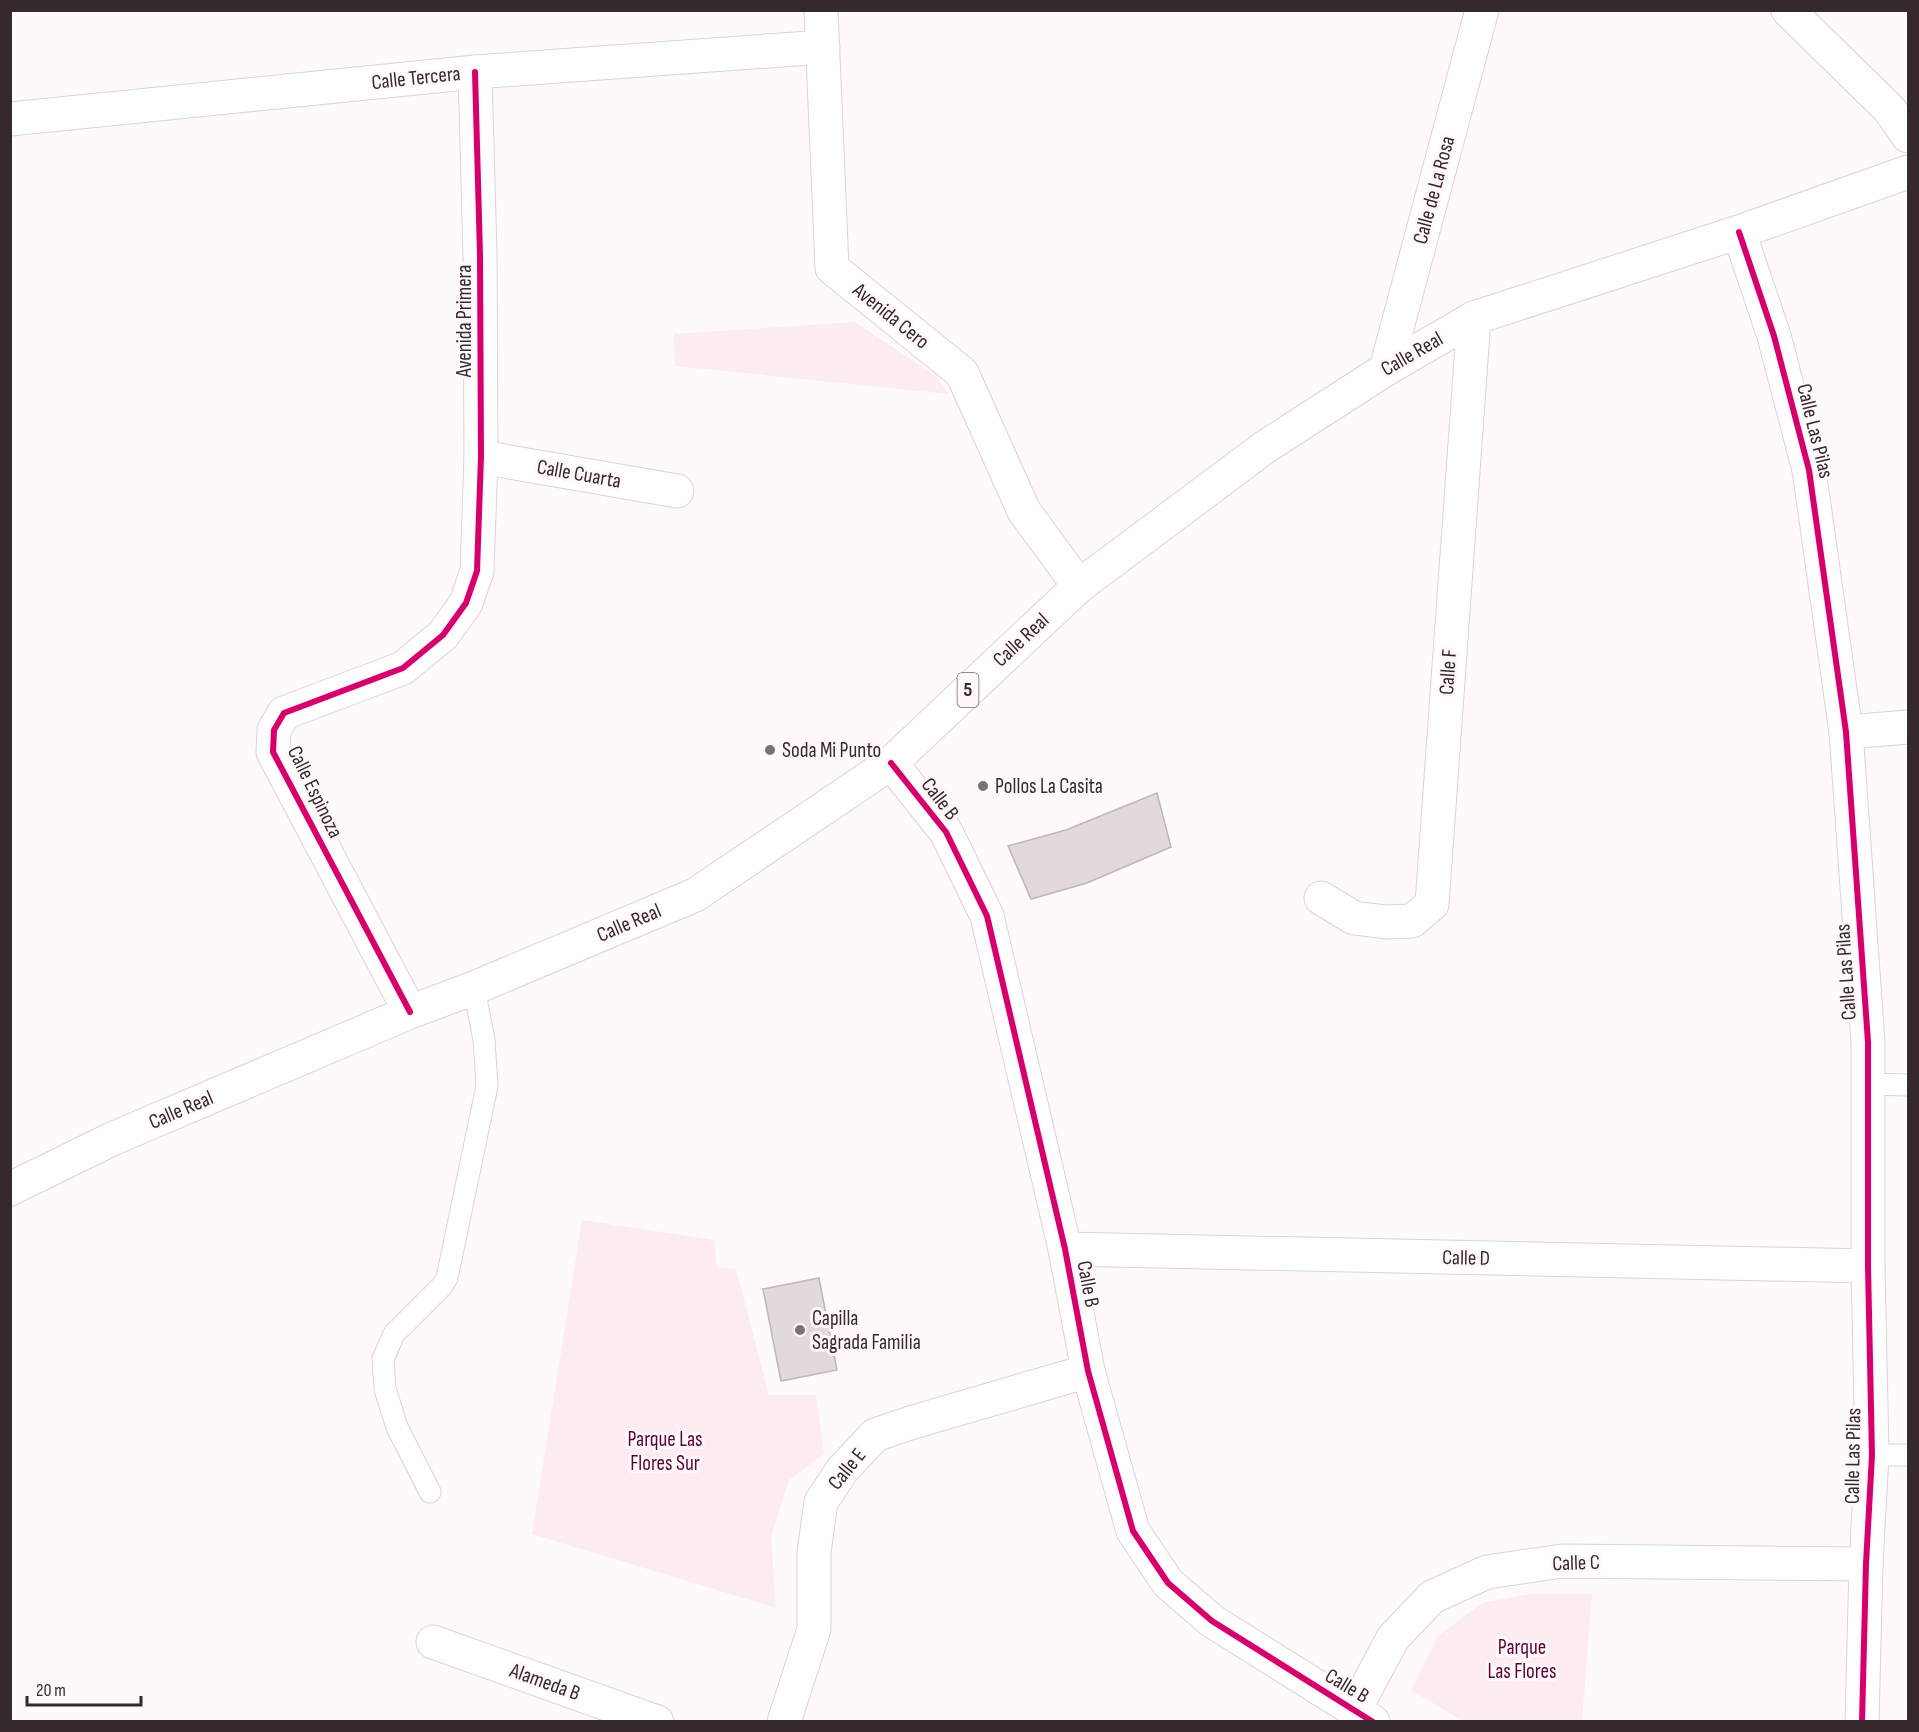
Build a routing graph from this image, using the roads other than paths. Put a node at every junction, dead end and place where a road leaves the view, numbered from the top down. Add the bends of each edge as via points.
1 (821, 10) edge
2 (1482, 10) edge
3 (1788, 10) edge
4 (823, 47) junction
5 (475, 72) junction
6 (10, 119) edge
7 (1908, 136) edge
8 (1908, 172) edge
9 (1739, 232) junction
10 (1474, 318) junction
11 (1386, 369) junction
12 (481, 457) junction
13 (677, 491) dead end
14 (477, 571) joint
15 (1079, 586) junction
16 (1908, 727) edge
17 (1846, 732) junction
18 (891, 763) junction
19 (1321, 898) dead end
20 (474, 988) junction
21 (410, 1012) junction
22 (1869, 1084) junction
23 (1908, 1085) edge
24 (10, 1189) edge
25 (1065, 1249) junction
26 (1868, 1266) junction
27 (1088, 1371) junction
28 (1872, 1455) junction
29 (1908, 1455) edge
30 (430, 1492) dead end
31 (1866, 1564) junction
32 (433, 1642) dead end
33 (1364, 1716) edge
34 (657, 1722) edge
35 (784, 1722) edge
36 (1862, 1722) edge

1 - 4 street, Avenida Cero
2 - 11 street, Calle de La Rosa
3 - 7 street via 1890,110
4 - 5 street, Calle Tercera
4 - 15 street, Avenida Cero via 831,268 962,373 1024,511
5 - 6 street, Calle Tercera
5 - 12 street, Avenida Primera
8 - 9 street, Calle Real / 5
9 - 10 street, Calle Real / 5
9 - 17 street, Calle Las Pilas via 1774,336 1809,470
10 - 11 street, Calle Real / 5
10 - 19 street, Calle F via 1432,904 1412,921 1386,922 1354,918
11 - 15 street, Calle Real / 5 via 1265,447
12 - 13 street, Calle Cuarta
12 - 14 street, Avenida Primera
14 - 21 street, Calle Espinoza via 466,603 443,635 404,668 284,713 274,729 273,752
15 - 18 street, Calle Real / 5
16 - 17 street
17 - 22 street, Calle Las Pilas
18 - 20 street, Calle Real / 5 via 695,895
18 - 25 street, Calle B via 946,832 987,916
20 - 21 street, Calle Real / 5
20 - 30 lane via 484,1040 487,1086 447,1278 394,1334 383,1359 385,1389 397,1427
21 - 24 street, Calle Real / 5 via 112,1139
22 - 23 lane
22 - 26 street, Calle Las Pilas
25 - 26 street, Calle D
25 - 27 street, Calle B
26 - 28 street, Calle Las Pilas
27 - 33 street, Calle B via 1133,1531 1168,1583 1212,1622
27 - 35 street, Calle E via 875,1435 843,1469 821,1502 814,1552 813,1629
28 - 29 lane
28 - 31 street, Calle Las Pilas
31 - 33 street, Calle C via 1562,1561 1487,1572 1432,1597 1393,1638
31 - 36 street, Calle Las Pilas
32 - 34 street, Alameda B

